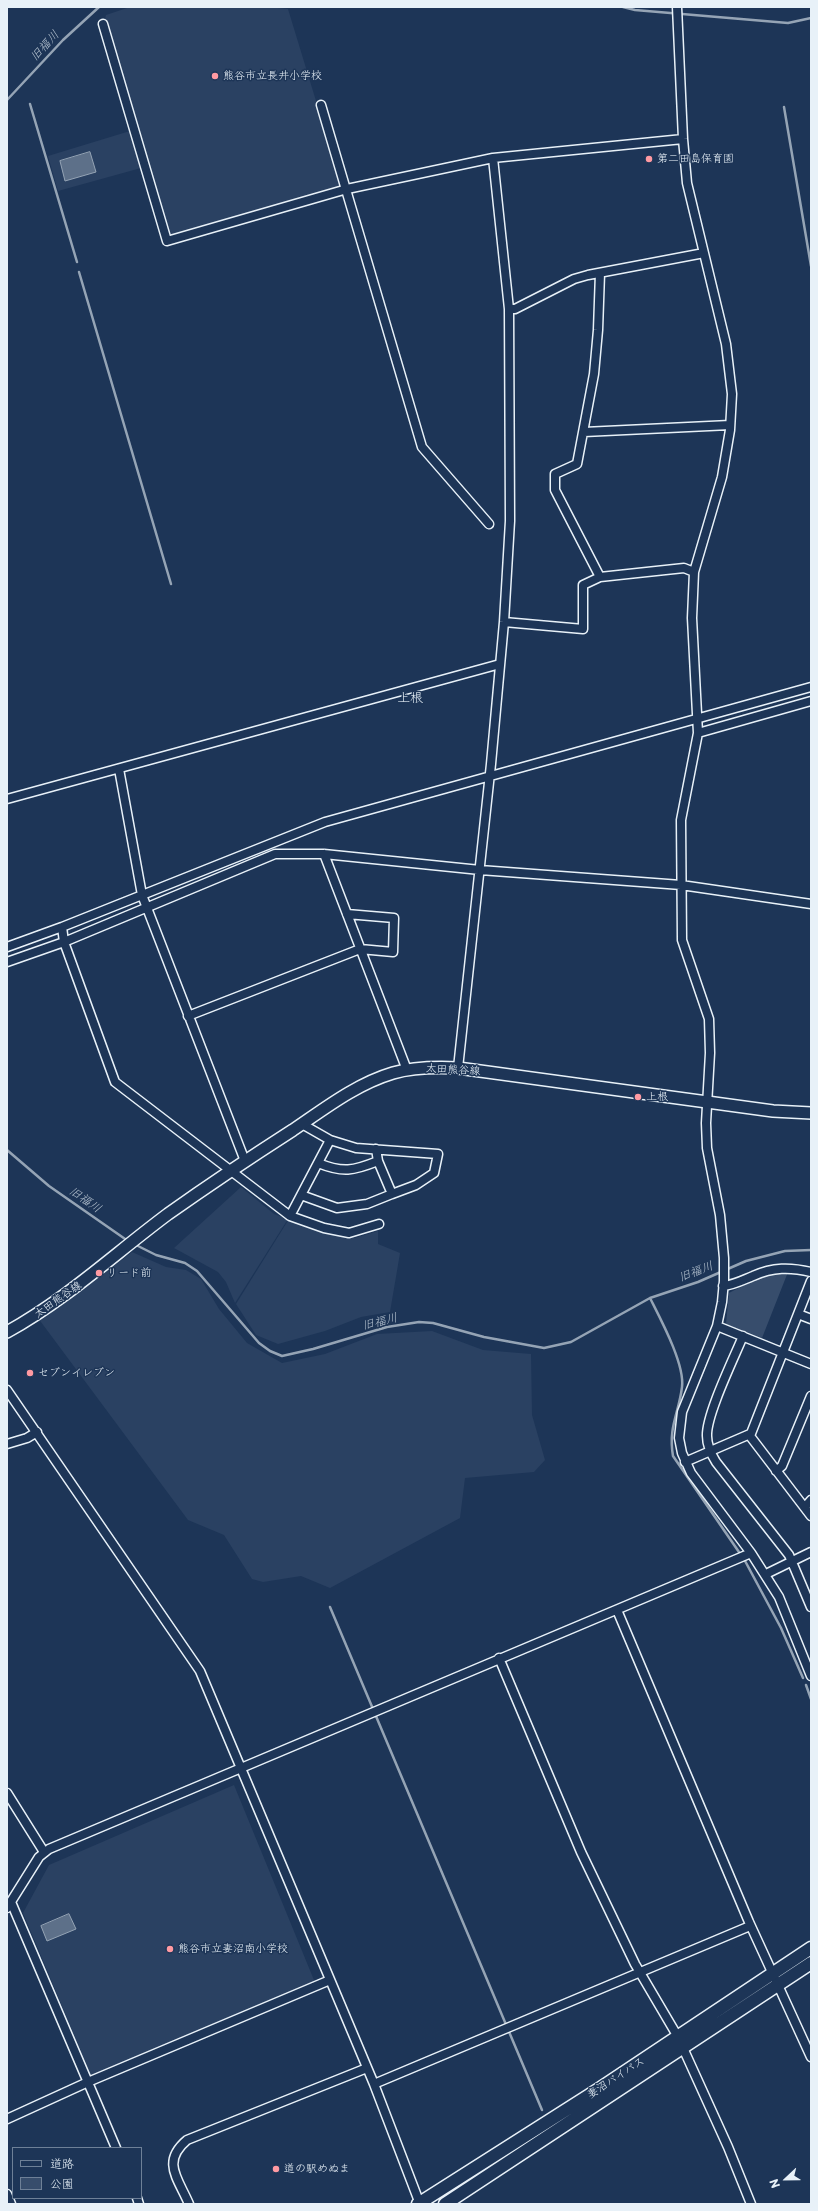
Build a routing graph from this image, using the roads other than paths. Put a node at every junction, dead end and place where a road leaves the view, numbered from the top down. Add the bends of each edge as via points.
1 (677, 7) edge
2 (103, 24) dead end
3 (321, 105) dead end
4 (683, 139) junction
5 (493, 158) junction
6 (347, 189) junction
7 (704, 253) junction
8 (600, 273) junction
9 (509, 309) junction
10 (730, 425) junction
11 (584, 432) junction
12 (489, 524) dead end
13 (694, 572) junction
14 (600, 578) junction
15 (504, 622) junction
16 (500, 664) junction
17 (811, 688) edge
18 (811, 701) edge
19 (696, 720) junction
20 (698, 733) junction
21 (119, 769) junction
22 (490, 776) junction
23 (7, 799) edge
24 (324, 854) junction
25 (480, 870) junction
26 (681, 885) junction
27 (142, 895) junction
28 (811, 904) edge
29 (147, 908) junction
30 (347, 914) junction
31 (62, 928) junction
32 (64, 942) junction
33 (7, 947) edge
34 (360, 949) junction
35 (7, 962) edge
36 (188, 1016) junction
37 (458, 1068) junction
38 (407, 1070) junction
39 (707, 1101) junction
40 (811, 1113) edge
41 (302, 1124) junction
42 (330, 1140) junction
43 (376, 1149) junction
44 (378, 1161) junction
45 (245, 1162) junction
46 (318, 1163) junction
47 (230, 1171) junction
48 (392, 1194) junction
49 (301, 1195) junction
50 (290, 1216) junction
51 (379, 1224) dead end
52 (811, 1272) edge
53 (811, 1281) edge
54 (724, 1284) junction
55 (798, 1314) junction
56 (811, 1319) edge
57 (717, 1326) junction
58 (7, 1332) edge
59 (743, 1336) junction
60 (782, 1352) junction
61 (811, 1364) edge
62 (7, 1390) edge
63 (811, 1396) edge
64 (36, 1432) junction
65 (750, 1434) junction
66 (7, 1444) edge
67 (710, 1451) junction
68 (685, 1462) junction
69 (776, 1471) junction
70 (811, 1500) edge
71 (804, 1507) junction
72 (811, 1516) edge
73 (811, 1552) edge
74 (751, 1553) junction
75 (792, 1561) junction
76 (766, 1574) junction
77 (811, 1607) edge
78 (617, 1610) junction
79 (499, 1658) junction
80 (811, 1676) edge
81 (242, 1768) junction
82 (7, 1793) edge
83 (44, 1852) junction
84 (9, 1905) edge
85 (750, 1926) junction
86 (811, 1948) edge
87 (811, 1963) edge
88 (640, 1973) junction
89 (775, 1979) junction
90 (330, 1980) junction
91 (678, 2037) junction
92 (684, 2048) junction
93 (811, 2057) edge
94 (367, 2068) junction
95 (88, 2082) junction
96 (374, 2084) junction
97 (7, 2119) edge
98 (116, 2147) edge
99 (7, 2194) edge
100 (11, 2204) edge
101 (190, 2204) edge
102 (419, 2204) edge
103 (444, 2204) edge
104 (751, 2204) edge

1 - 4 street
2 - 6 street via 167,241
3 - 6 street
4 - 5 street
4 - 7 street via 687,183
5 - 6 street
5 - 9 street
6 - 12 street via 422,447
7 - 8 street
7 - 10 street via 726,344 732,394
8 - 9 street via 574,279
8 - 11 street via 596,351
9 - 15 street via 510,521
10 - 11 street
10 - 13 street via 722,477
11 - 14 street via 577,464 555,474 555,490
13 - 14 street via 684,568
13 - 19 street via 692,618
14 - 15 street via 583,585 583,629
15 - 16 street
16 - 21 street
16 - 22 street
17 - 19 street
18 - 20 street
19 - 20 street
19 - 22 street
20 - 26 street via 681,820
21 - 23 street
21 - 27 street
22 - 25 street
22 - 27 street via 325,822
24 - 25 street
24 - 29 street via 275,854
24 - 30 street
25 - 26 street
25 - 37 street
26 - 28 street
26 - 39 street via 682,940 709,1019
27 - 29 street
27 - 31 street
29 - 32 street
29 - 36 street
30 - 34 street
30 - 34 street via 394,918 393,952
31 - 32 street
31 - 33 street
32 - 35 street
32 - 47 street via 115,1082
34 - 36 street
34 - 38 street
36 - 45 street
37 - 38 main road, 太田熊谷線 via 429,1067
37 - 39 main road, 太田熊谷線
38 - 41 main road, 太田熊谷線 via 373,1080
39 - 40 main road, 太田熊谷線 via 773,1111
39 - 54 street via 707,1148 720,1215
41 - 42 street
41 - 45 main road, 太田熊谷線
42 - 43 street via 356,1148
42 - 46 street
43 - 44 street
43 - 48 street via 438,1154 434,1173 416,1185
44 - 46 street via 356,1170 332,1169
44 - 48 street
45 - 47 main road, 太田熊谷線
46 - 49 street
47 - 50 street
47 - 58 main road, 太田熊谷線 via 167,1215 60,1300
48 - 49 street via 367,1204 337,1208
49 - 50 street
50 - 51 street via 324,1228 349,1233
52 - 54 street via 780,1268
53 - 55 street
54 - 57 street
55 - 56 street
55 - 60 street
57 - 59 street
57 - 68 street via 682,1412 679,1438
59 - 60 street
59 - 67 street via 710,1418 707,1436
60 - 61 street
60 - 65 street
62 - 64 street
63 - 69 street via 782,1466
64 - 66 street via 28,1438
64 - 81 street via 200,1671
65 - 67 street
65 - 69 street
67 - 68 street
67 - 75 street
68 - 74 street via 710,1500
69 - 71 street
70 - 71 street
71 - 72 street
73 - 75 street
74 - 76 street
74 - 78 street
75 - 76 street
75 - 77 street
76 - 80 street via 779,1597
78 - 79 street
78 - 85 street
79 - 81 street
79 - 88 street via 581,1852
81 - 83 street
81 - 90 street
82 - 83 street
83 - 84 street
84 - 95 street
85 - 88 street
85 - 89 street
86 - 89 highway, 妻沼バイパス
87 - 89 highway, 妻沼バイパス
88 - 91 street
88 - 96 street
89 - 91 highway, 妻沼バイパス
89 - 92 highway, 妻沼バイパス
89 - 93 street
90 - 94 street
90 - 95 street
91 - 102 highway, 妻沼バイパス
92 - 103 highway, 妻沼バイパス
92 - 104 street
94 - 96 street
94 - 101 street via 187,2140 176,2149 172,2164
95 - 97 street
95 - 98 street
96 - 102 street
99 - 100 street

